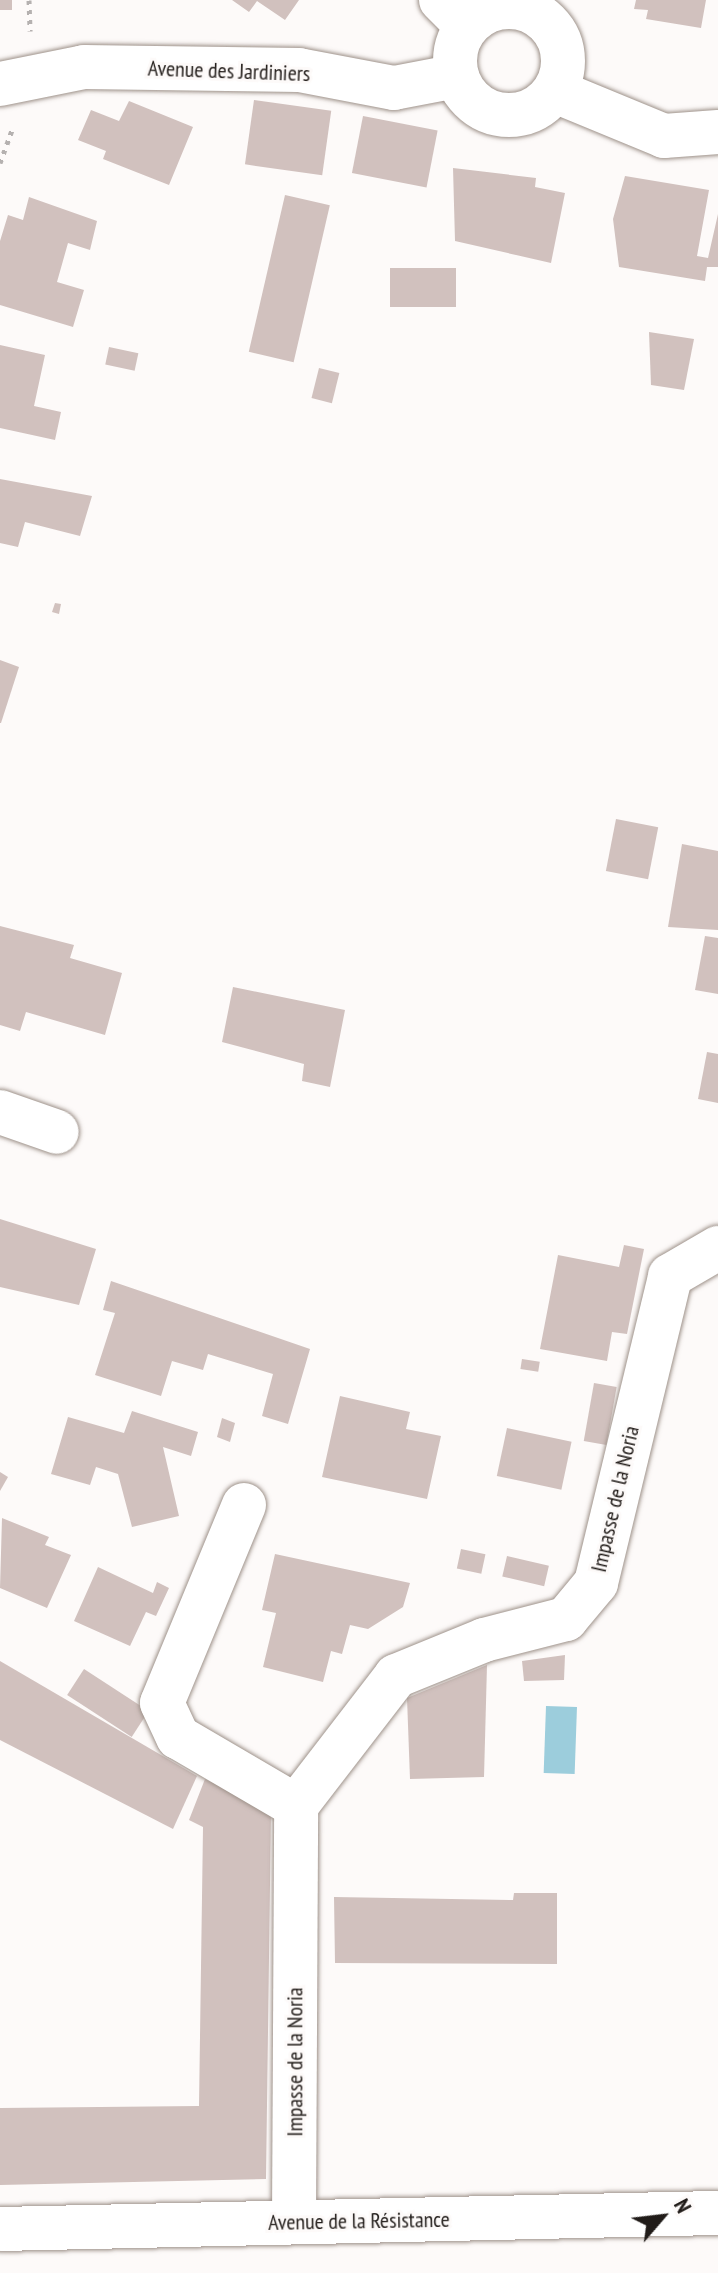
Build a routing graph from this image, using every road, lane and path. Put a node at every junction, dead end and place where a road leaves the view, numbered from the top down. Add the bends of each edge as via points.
1 (454, 13) edge
2 (556, 14) edge
3 (457, 76) junction
4 (0, 84) edge
5 (555, 91) junction
6 (718, 132) edge
7 (0, 1112) edge
8 (57, 1132) dead end
9 (718, 1248) edge
10 (244, 1505) dead end
11 (296, 1806) junction
12 (718, 2213) edge
13 (294, 2222) junction
14 (0, 2229) edge

1 - 2 street via 510,6
1 - 3 street
2 - 5 street via 564,58
3 - 4 street, Avenue des Jardiniers via 394,88 299,70 84,67
3 - 5 street via 476,105 511,116 528,113
5 - 6 street via 664,136
7 - 8 street
9 - 11 street, Impasse de la Noria via 670,1276 596,1583 566,1619 484,1640 396,1676
10 - 11 street via 162,1703 178,1737
11 - 13 street, Impasse de la Noria
12 - 13 street, Avenue de la Résistance
13 - 14 street, Avenue de la Résistance

